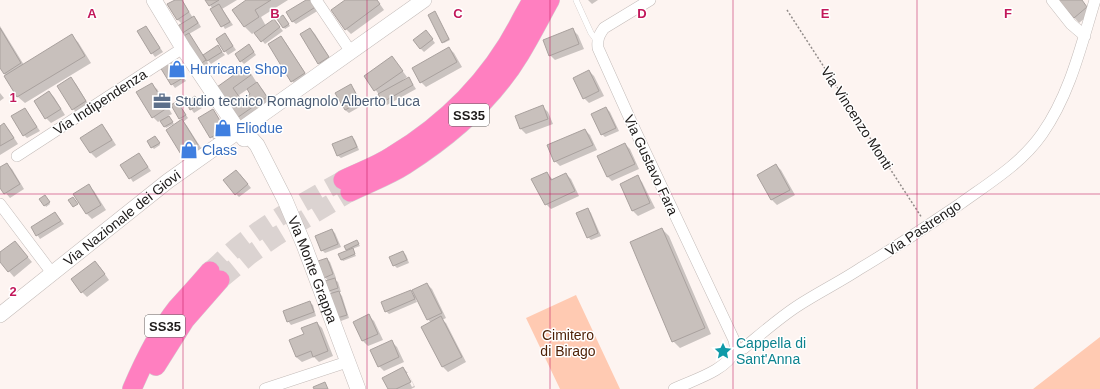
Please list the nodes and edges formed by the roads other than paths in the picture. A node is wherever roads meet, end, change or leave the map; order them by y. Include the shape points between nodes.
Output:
1 (154, 0) edge
2 (316, 0) edge
3 (532, 0) edge
4 (550, 0) edge
5 (576, 0) edge
6 (650, 0) edge
7 (1052, 0) edge
8 (1095, 0) edge
9 (416, 3) edge
10 (1085, 36) junction
11 (598, 42) junction
12 (182, 48) junction
13 (351, 52) junction
14 (238, 131) junction
15 (17, 156) dead end
16 (0, 204) edge
17 (52, 273) junction
18 (0, 315) edge
19 (736, 350) junction
20 (347, 362) junction
21 (132, 389) edge
22 (145, 389) edge
23 (265, 389) edge
24 (358, 389) edge
25 (674, 389) edge

1 - 12 main road, Via Monte Grappa
2 - 13 street
3 - 4 highway, SS35 via 510,41 466,98 444,119 347,186 404,166 476,109 500,83 520,55
5 - 11 lane via 591,33
6 - 11 street via 604,28
7 - 10 street via 1071,24
8 - 10 street, Via Pastrengo
9 - 13 main road, Via Nazionale dei Giovi
10 - 19 street, Via Pastrengo via 1062,100 1053,117 1033,146 1010,168 885,254 795,308 744,348
11 - 19 street, Via Gustavo Fara via 602,57 734,340
12 - 14 main road, Via Monte Grappa
12 - 15 street, Via Indipendenza
13 - 14 main road, Via Nazionale dei Giovi
14 - 17 main road, Via Nazionale dei Giovi via 168,181
14 - 20 main road, Via Monte Grappa via 248,144 262,153 285,200
16 - 17 street
17 - 18 main road, Via Nazionale dei Giovi
19 - 25 street, Via Pastrengo via 723,366
20 - 23 street
20 - 24 main road, Via Monte Grappa
21 - 22 highway, SS35 via 160,333 177,309 215,276 157,365

